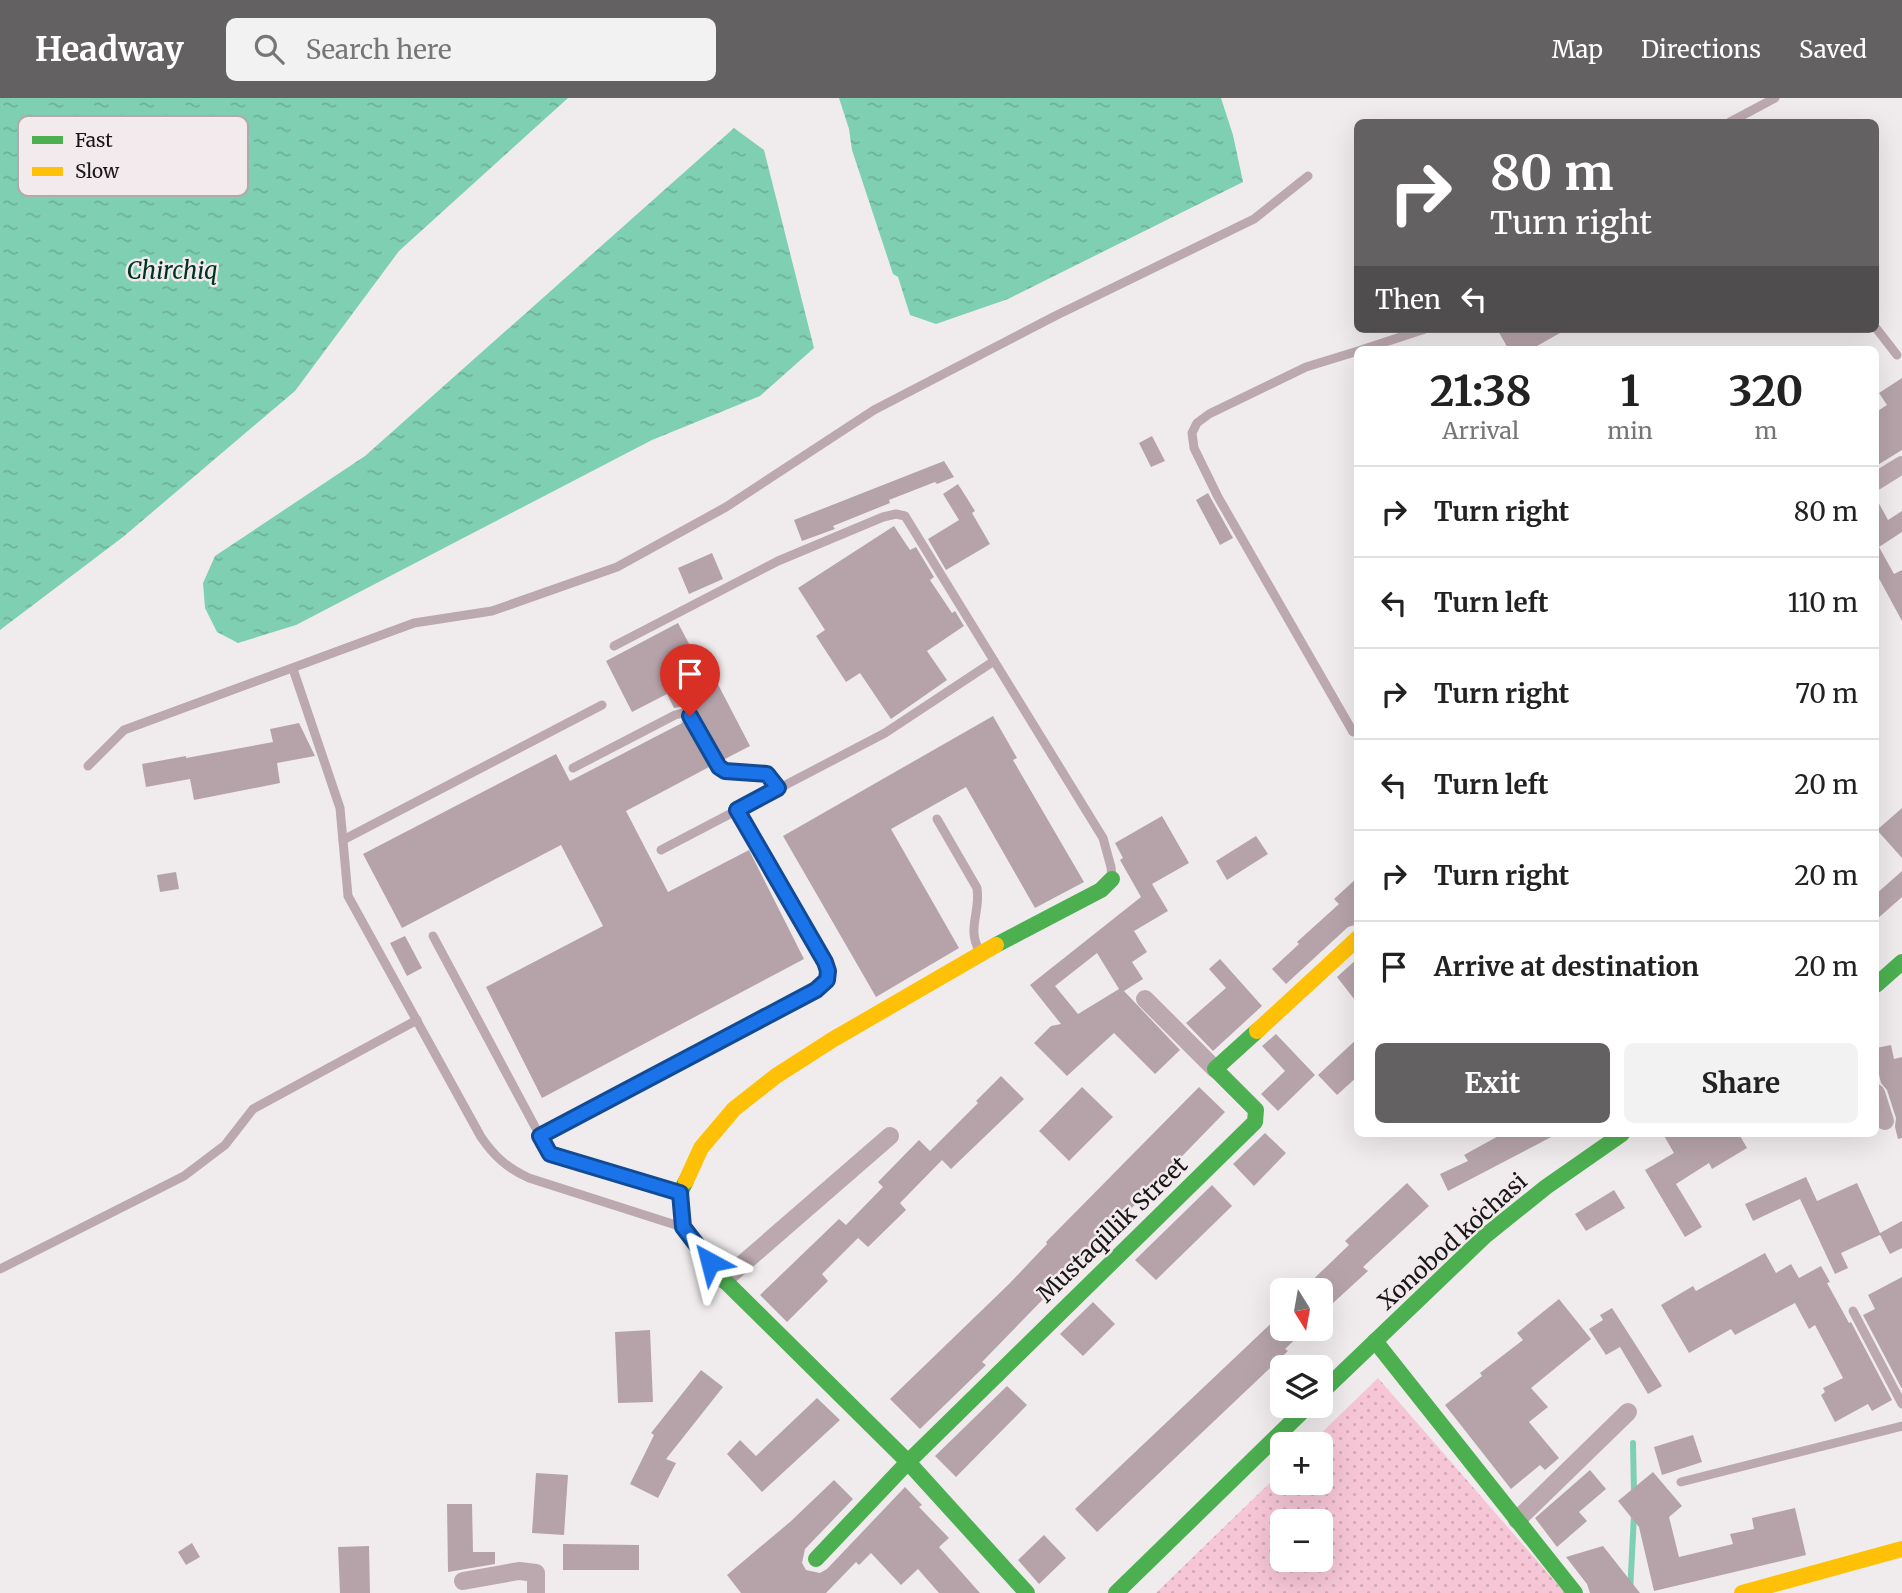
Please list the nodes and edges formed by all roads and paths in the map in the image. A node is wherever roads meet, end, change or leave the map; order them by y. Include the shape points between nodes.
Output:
1 (1775, 98) edge
2 (1736, 119) edge
3 (1308, 176) dead end
4 (1879, 332) edge
5 (1413, 333) edge
6 (1375, 346) edge
7 (1354, 353) edge
8 (1897, 355) dead end
9 (1902, 465) edge
10 (1879, 479) edge
11 (614, 646) dead end
12 (995, 661) junction
13 (293, 669) junction
14 (602, 705) dead end
15 (1353, 732) dead end
16 (88, 766) dead end
17 (573, 768) dead end
18 (778, 788) junction
19 (737, 810) junction
20 (937, 818) dead end
21 (343, 840) junction
22 (661, 850) dead end
23 (1112, 879) joint
24 (433, 936) dead end
25 (1354, 942) edge
26 (981, 953) junction
27 (1902, 962) edge
28 (1879, 982) edge
29 (1145, 999) dead end
30 (417, 1020) junction
31 (1215, 1069) junction
32 (1879, 1103) edge
33 (1885, 1122) dead end
34 (540, 1136) junction
35 (890, 1136) dead end
36 (1618, 1137) edge
37 (680, 1193) junction
38 (683, 1227) junction
39 (0, 1269) edge
40 (724, 1280) junction
41 (1853, 1311) dead end
42 (1375, 1341) junction
43 (1333, 1381) edge
44 (1902, 1404) edge
45 (1628, 1412) dead end
46 (1296, 1418) edge
47 (1902, 1426) edge
48 (908, 1462) junction
49 (1681, 1482) dead end
50 (1517, 1520) junction
51 (1902, 1549) edge
52 (816, 1559) dead end
53 (463, 1581) dead end
54 (536, 1593) edge
55 (1027, 1593) edge
56 (1116, 1593) edge
57 (1575, 1593) edge
58 (1741, 1593) edge

1 - 2 lane
3 - 13 lane via 1254,219 874,410 726,507 617,567 492,611 414,623
4 - 8 lane
5 - 6 lane
7 - 15 lane via 1306,367 1209,414 1192,433 1194,448 1218,497
9 - 10 street
11 - 12 lane via 778,561 896,514 910,523
12 - 18 lane via 885,733
12 - 23 lane via 1103,838
13 - 16 lane via 124,730
13 - 21 lane via 340,808
14 - 21 lane
17 - 18 lane via 683,713 694,720 719,767 767,774
18 - 19 lane
19 - 22 lane
19 - 34 lane via 825,962 827,980 816,990
20 - 26 lane via 977,888 972,933
21 - 30 lane via 348,896
23 - 26 street via 1101,890
24 - 34 lane
25 - 31 street
26 - 37 street via 776,1076 734,1110 701,1148
27 - 28 street
29 - 31 street
30 - 38 lane via 481,1137 493,1155 513,1171
30 - 39 lane via 253,1109 225,1145 184,1176
31 - 48 street, Mustaqillik Street via 1256,1110 1255,1122
32 - 33 street
34 - 37 lane via 550,1154
35 - 40 street
36 - 42 street, Xonobod koʻchasi via 1516,1211
37 - 38 street
38 - 40 street
40 - 48 street
41 - 44 lane
42 - 43 street, Xonobod koʻchasi
42 - 50 street
45 - 50 street
46 - 56 street
47 - 49 lane
48 - 52 street, Mustaqillik Street
48 - 55 street
50 - 57 street
51 - 58 street
53 - 54 street via 519,1571 536,1573

